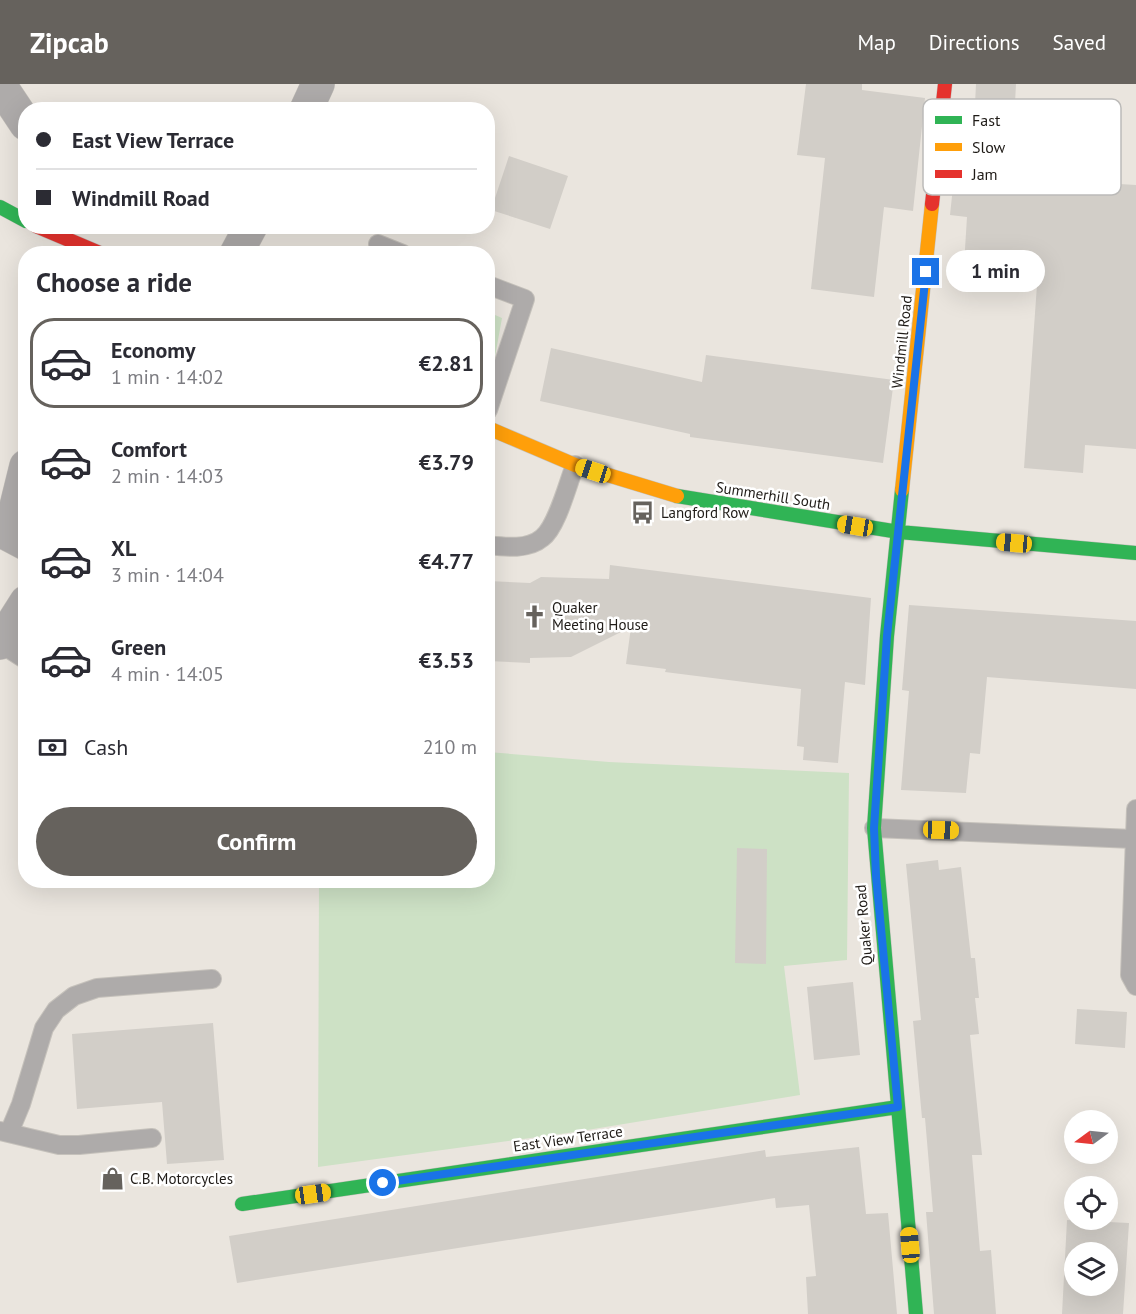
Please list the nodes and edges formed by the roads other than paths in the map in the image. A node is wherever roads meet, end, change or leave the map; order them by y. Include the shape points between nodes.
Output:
1 (318, 84) edge
2 (945, 84) edge
3 (0, 85) edge
4 (943, 99) edge
5 (310, 102) edge
6 (18, 112) edge
7 (934, 195) edge
8 (0, 207) edge
9 (18, 216) edge
10 (55, 234) edge
11 (378, 244) dead end
12 (83, 246) edge
13 (383, 246) edge
14 (495, 288) edge
15 (495, 389) edge
16 (495, 431) edge
17 (575, 465) junction
18 (18, 498) edge
19 (899, 532) junction
20 (18, 540) edge
21 (495, 545) edge
22 (1136, 553) edge
23 (18, 615) edge
24 (0, 643) edge
25 (18, 655) edge
26 (1136, 809) edge
27 (874, 828) junction
28 (1133, 838) junction
29 (212, 979) dead end
30 (1136, 986) edge
31 (898, 1107) junction
32 (4, 1132) edge
33 (152, 1138) dead end
34 (242, 1204) dead end
35 (916, 1314) edge

1 - 5 street
2 - 4 street, Windmill Road
3 - 6 street
7 - 19 street, Windmill Road
8 - 9 street
10 - 12 street
11 - 13 lane
14 - 15 lane via 525,299
16 - 17 street, Summerhill South
17 - 19 street, Summerhill South via 681,497
17 - 21 lane via 551,527 542,538 522,547
18 - 20 street via 9,535
19 - 22 street, Summerhill South
19 - 27 street, Quaker Road via 885,658
23 - 24 street
24 - 25 lane
26 - 28 lane
27 - 28 lane
27 - 31 street, Quaker Road
28 - 30 lane via 1130,975
29 - 32 lane via 97,988 74,996 56,1010 44,1028 21,1104
31 - 34 street, East View Terrace
31 - 35 street, Quaker Road
32 - 33 lane via 59,1145

